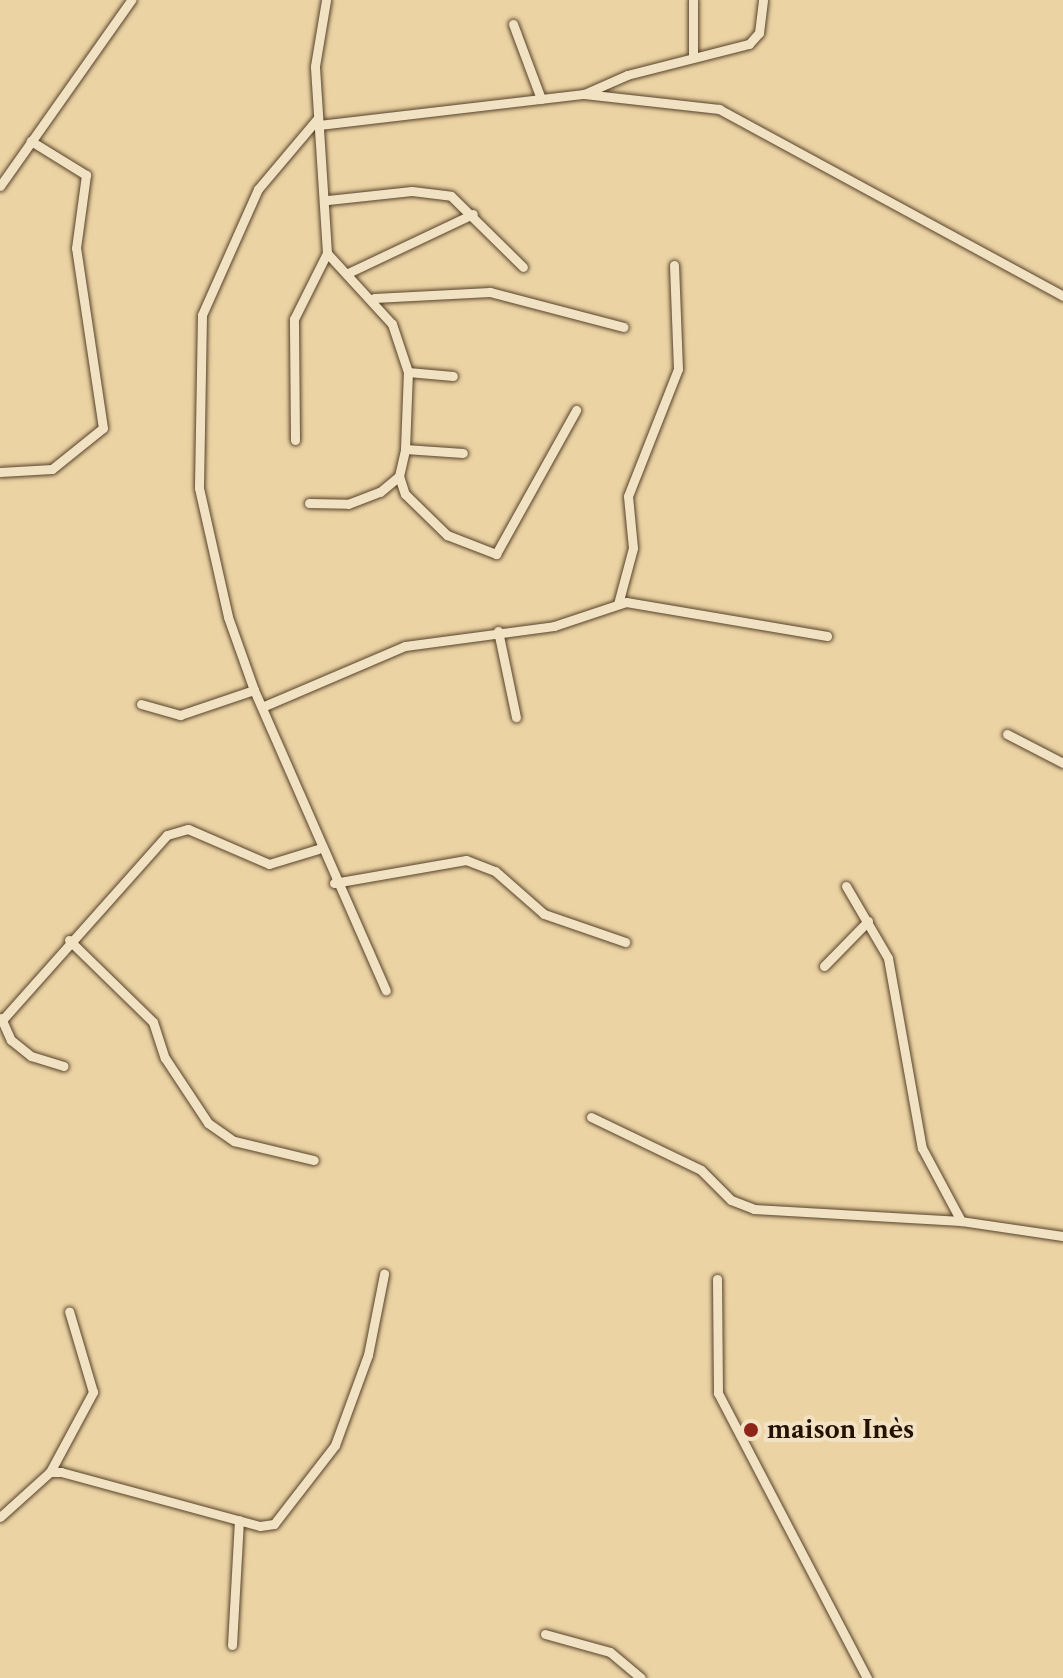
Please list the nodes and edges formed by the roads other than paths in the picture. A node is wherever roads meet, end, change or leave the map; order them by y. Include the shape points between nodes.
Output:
1 (131, 0) edge
2 (326, 0) edge
3 (693, 0) edge
4 (763, 0) edge
5 (513, 24) dead end
6 (693, 55) junction
7 (584, 94) junction
8 (541, 99) junction
9 (318, 122) junction
10 (31, 141) junction
11 (0, 186) edge
12 (328, 200) junction
13 (473, 214) junction
14 (327, 253) junction
15 (674, 265) dead end
16 (523, 267) dead end
17 (348, 273) junction
18 (1063, 296) edge
19 (374, 298) junction
20 (623, 327) dead end
21 (408, 372) junction
22 (453, 376) dead end
23 (576, 410) dead end
24 (295, 440) dead end
25 (405, 449) junction
26 (463, 453) dead end
27 (0, 472) edge
28 (399, 476) junction
29 (309, 503) dead end
30 (618, 604) junction
31 (498, 631) junction
32 (827, 636) dead end
33 (254, 690) junction
34 (141, 704) dead end
35 (262, 707) junction
36 (516, 717) dead end
37 (1007, 734) dead end
38 (1063, 763) edge
39 (318, 849) junction
40 (334, 883) junction
41 (846, 886) dead end
42 (868, 921) junction
43 (69, 940) junction
44 (625, 942) dead end
45 (824, 966) dead end
46 (386, 990) dead end
47 (2, 1018) edge
48 (63, 1066) dead end
49 (591, 1117) dead end
50 (314, 1160) dead end
51 (961, 1221) junction
52 (1062, 1239) edge
53 (384, 1274) dead end
54 (717, 1279) dead end
55 (69, 1311) dead end
56 (50, 1472) junction
57 (0, 1517) edge
58 (239, 1520) junction
59 (545, 1634) dead end
60 (232, 1645) dead end
61 (641, 1678) edge
62 (867, 1678) edge

1 - 10 street
2 - 9 street via 315,66
3 - 6 street
4 - 6 street via 755,40
5 - 8 street
6 - 7 street
7 - 8 street
7 - 18 street via 719,109
8 - 9 street
9 - 12 street
9 - 33 street via 258,189 202,315 201,503
10 - 11 street
10 - 27 street via 86,175 76,248 103,428 52,469
12 - 13 street via 434,193
12 - 14 street
13 - 16 street
13 - 17 street
14 - 17 street
14 - 24 street via 294,319
15 - 30 street via 678,369 628,496 633,548
17 - 19 street
19 - 20 street via 490,292
19 - 21 street via 392,324
21 - 22 street
21 - 25 street
23 - 28 street via 496,554 447,535 405,494
25 - 26 street
25 - 28 street
28 - 29 street via 348,504
30 - 31 street via 554,626
30 - 32 street
31 - 35 street via 365,659
31 - 36 street
33 - 34 street via 180,715
33 - 35 street
35 - 39 street
37 - 38 street
39 - 40 street
39 - 43 street via 269,864 188,829 167,835
40 - 44 street via 466,860 495,871 544,914
40 - 46 street
41 - 42 street
42 - 45 street
42 - 51 street via 902,1008 922,1148
43 - 47 street
43 - 50 street via 153,1022 165,1058 208,1123 234,1141
47 - 48 street via 11,1040 31,1056
49 - 51 street via 701,1170 731,1200 754,1209
51 - 52 street
53 - 58 street via 368,1355 335,1445 274,1524
54 - 62 street via 718,1393
55 - 56 street via 93,1392
56 - 57 street
56 - 58 street
58 - 60 street
59 - 61 street via 610,1652

